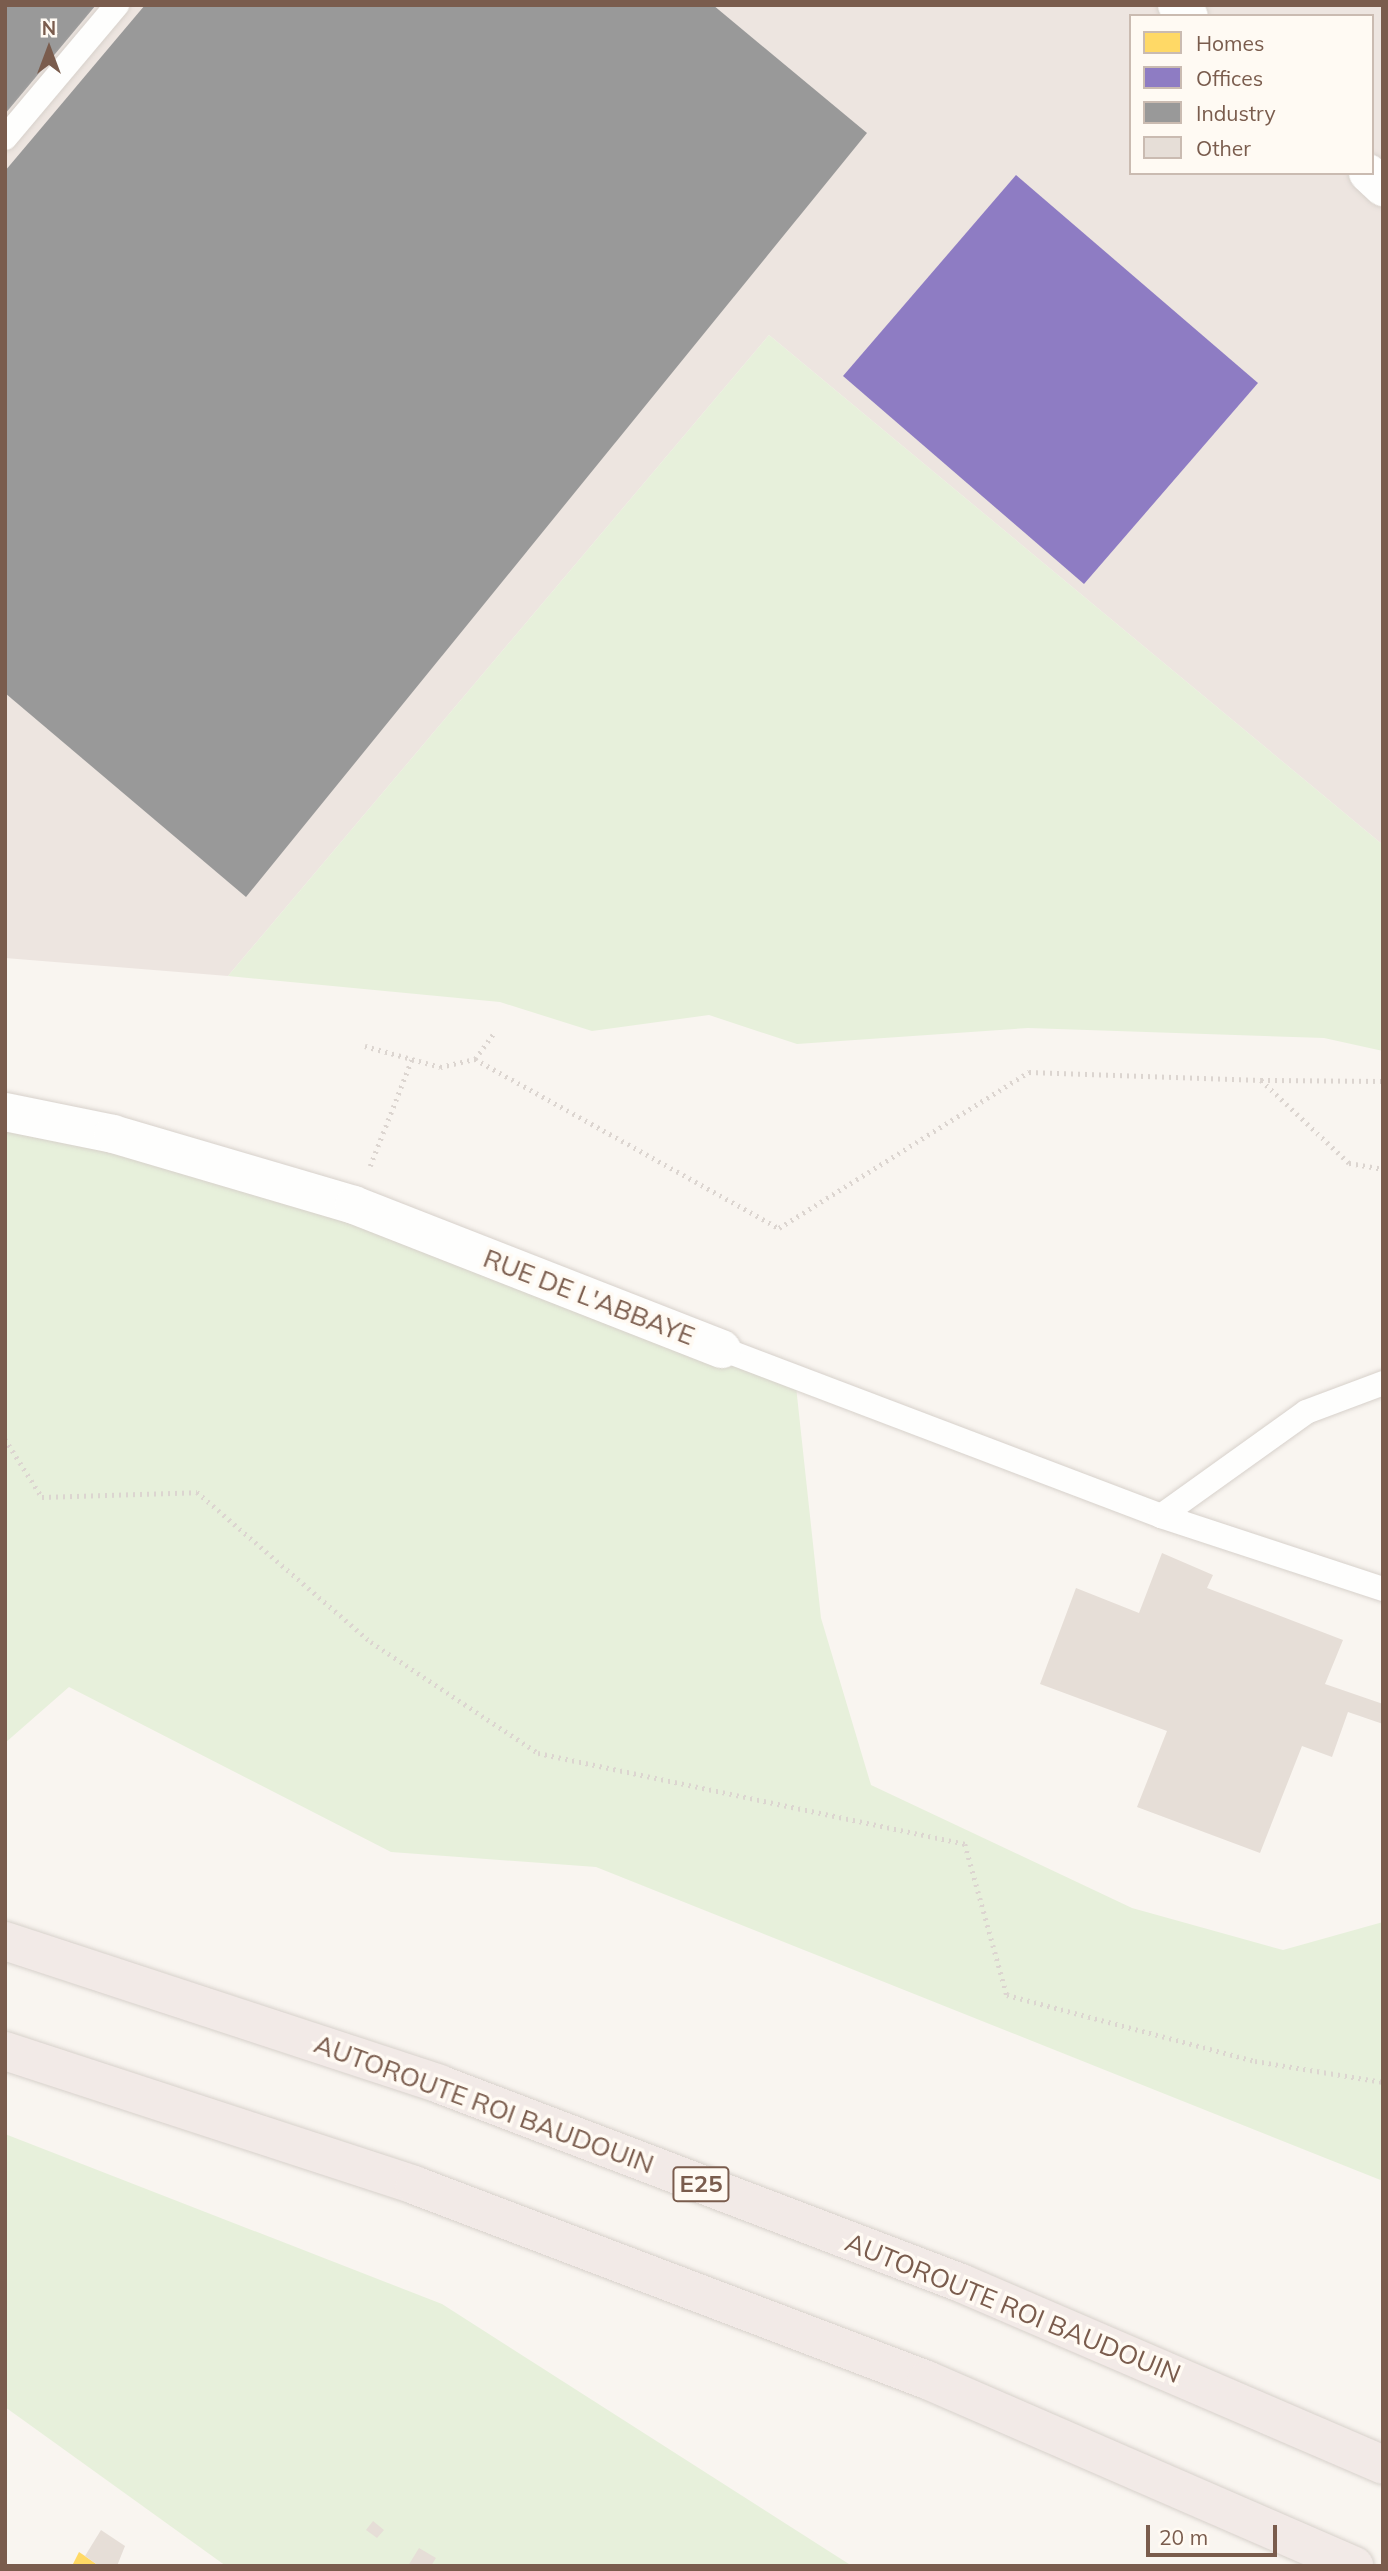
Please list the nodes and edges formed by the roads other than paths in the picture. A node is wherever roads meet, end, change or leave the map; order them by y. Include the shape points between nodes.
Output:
1 (117, 5) edge
2 (5, 138) edge
3 (1370, 175) edge
4 (1383, 187) edge
5 (5, 1112) edge
6 (722, 1349) joint
7 (1383, 1383) edge
8 (1161, 1516) junction
9 (1383, 1589) edge
10 (5, 1941) edge
11 (5, 2051) edge
12 (1383, 2465) edge
13 (1354, 2566) edge

1 - 2 lane
3 - 4 street
5 - 6 street, RUE DE L'ABBAYE via 113,1134 354,1205
6 - 8 lane, RUE DE L'ABBAYE
7 - 8 lane via 1306,1412
8 - 9 lane, RUE DE L'ABBAYE
10 - 12 highway, AUTOROUTE ROI BAUDOUIN / E25 via 452,2088 961,2283
11 - 13 highway via 414,2185 927,2379

